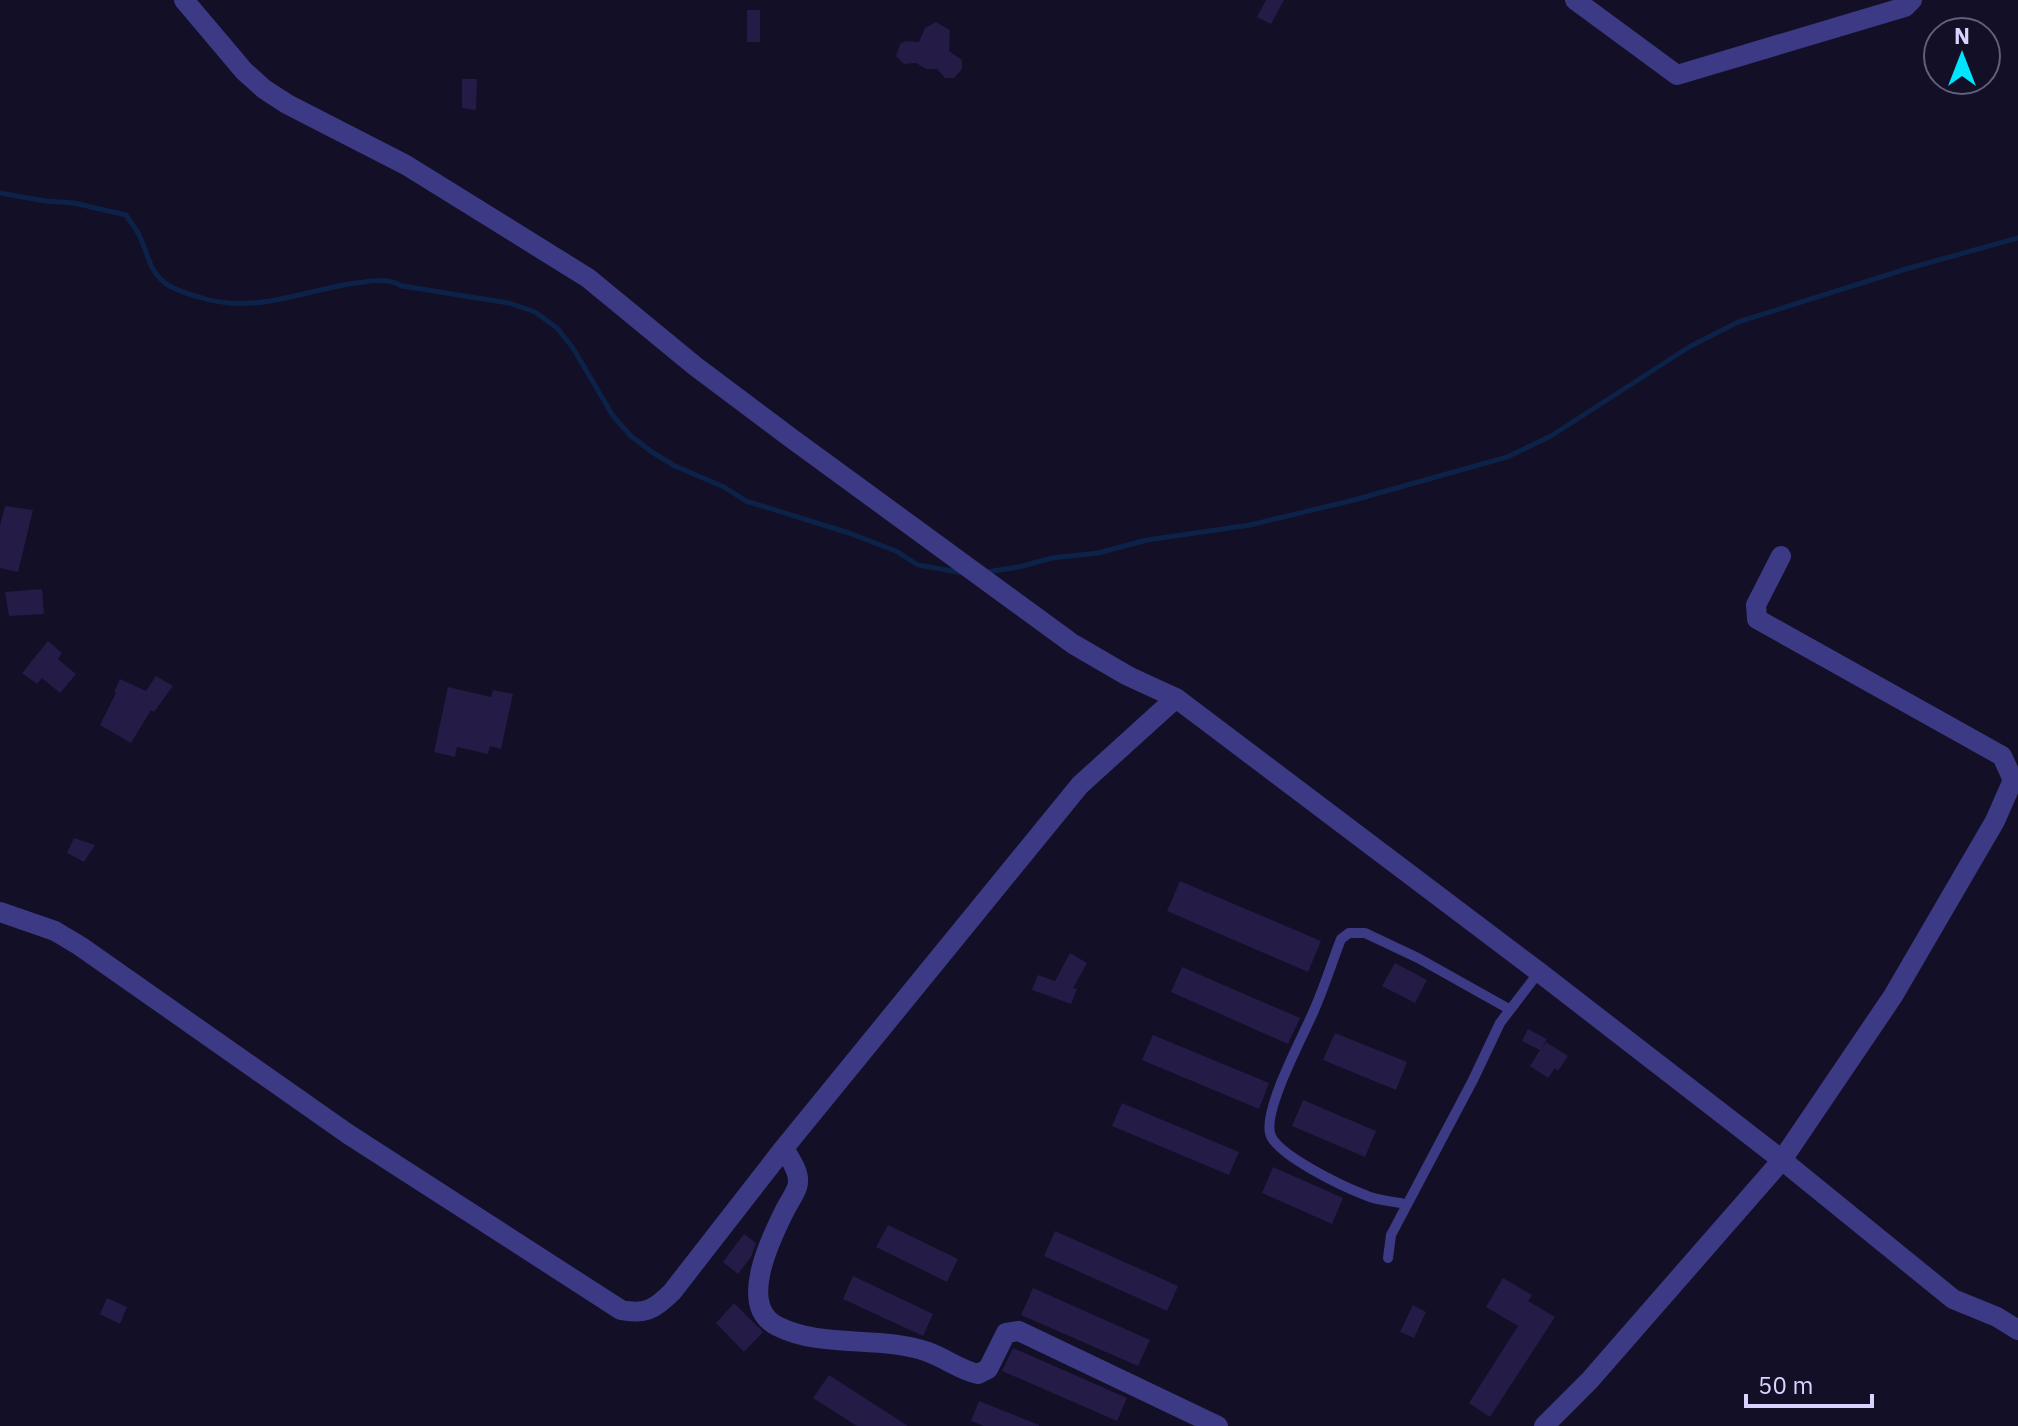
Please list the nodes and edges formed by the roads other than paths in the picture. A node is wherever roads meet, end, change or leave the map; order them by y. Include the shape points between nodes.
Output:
1 (184, 0) edge
2 (1575, 0) edge
3 (1912, 0) edge
4 (1781, 556) dead end
5 (1176, 698) junction
6 (2, 915) edge
7 (1539, 972) junction
8 (1509, 1009) junction
9 (784, 1148) junction
10 (1782, 1160) junction
11 (1406, 1204) junction
12 (1388, 1258) dead end
13 (2018, 1330) edge
14 (1218, 1426) edge
15 (1544, 1426) edge

1 - 5 street via 264,89 406,165 588,278 695,366 1073,644
2 - 3 street via 1677,75 1905,7
4 - 10 street via 1756,605 1757,619 2002,756 2013,780 1995,821 1893,996
5 - 7 street
5 - 9 street via 1080,785
6 - 9 street via 55,931 80,946 348,1134 621,1310 655,1309
7 - 8 lane
7 - 10 street
8 - 11 lane
8 - 11 lane via 1365,933 1341,939 1268,1129 1272,1142 1298,1160 1367,1197
9 - 14 street via 798,1182 776,1229 756,1299 775,1325 817,1337 927,1352 978,1374 988,1369 1006,1333 1019,1331
10 - 13 street via 1953,1299
10 - 15 street
11 - 12 lane via 1391,1235

